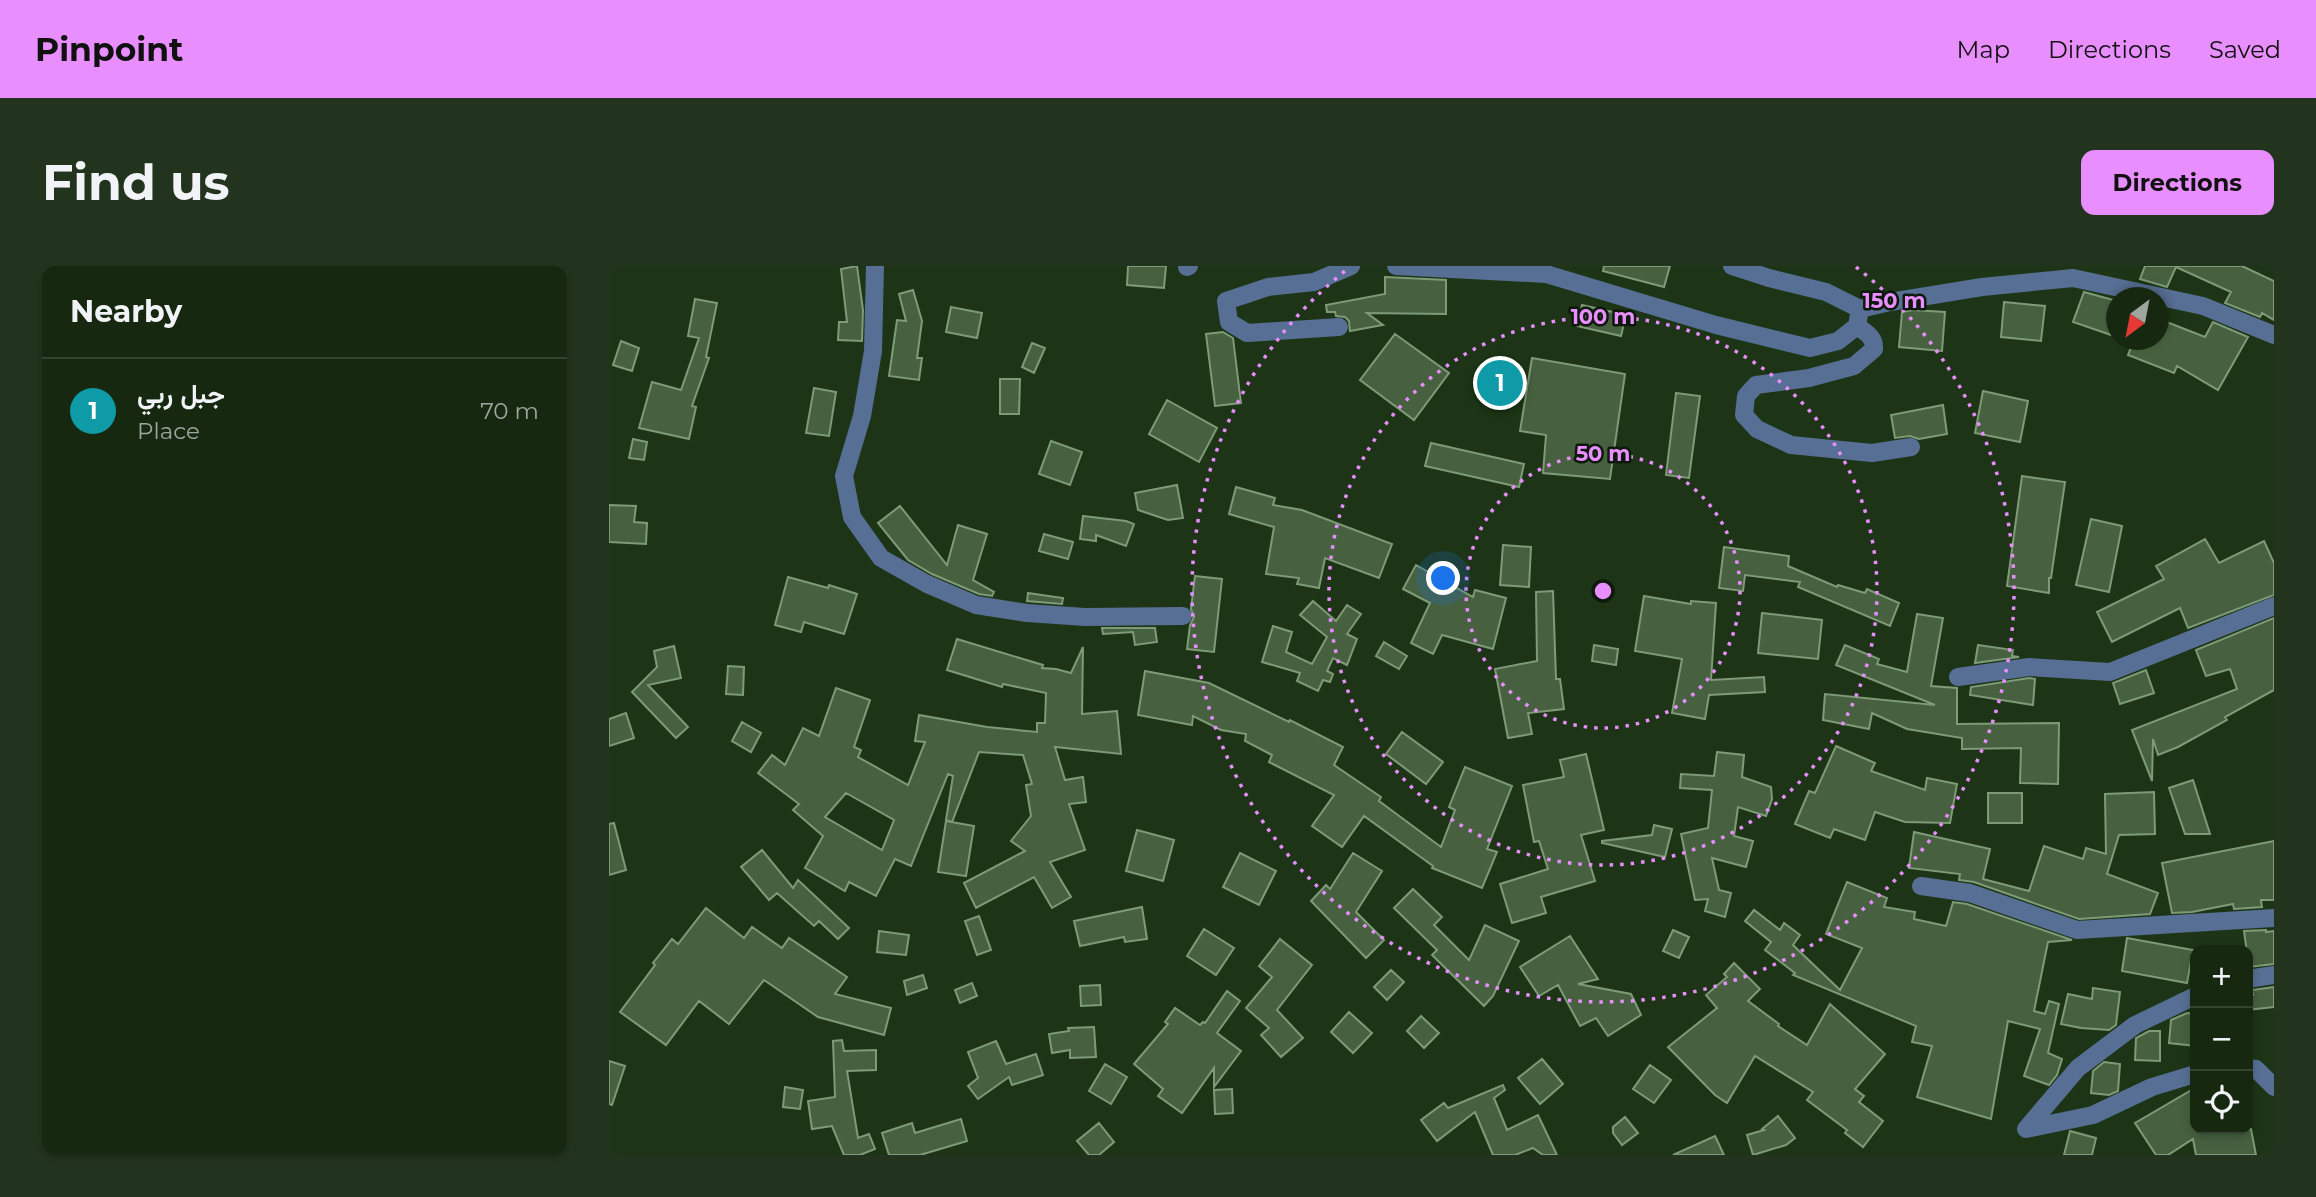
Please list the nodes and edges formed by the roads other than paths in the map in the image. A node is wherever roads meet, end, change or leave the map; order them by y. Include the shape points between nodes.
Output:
1 (875, 266) edge
2 (1351, 266) edge
3 (1397, 266) edge
4 (1732, 266) edge
5 (1859, 318) junction
6 (1339, 327) dead end
7 (2274, 335) edge
8 (1911, 447) dead end
9 (2274, 606) edge
10 (1183, 616) dead end
11 (1958, 677) dead end
12 (1921, 886) dead end
13 (2274, 918) edge
14 (2274, 975) edge
15 (2253, 978) edge
16 (2190, 998) edge
17 (2253, 1069) edge
18 (2190, 1076) edge
19 (2274, 1087) edge

1 - 10 street via 873,351 862,416 844,476 852,517 881,558 976,606 1085,617
2 - 6 street via 1314,282 1268,288 1226,302 1229,322 1247,333
3 - 5 street via 1546,274 1810,348 1838,341
4 - 5 street via 1826,292
5 - 7 street via 1890,302 2073,278 2203,306
5 - 8 street via 1874,349 1854,366 1756,385 1746,396 1744,415 1757,429 1791,445 1872,453
9 - 11 street via 2110,672 2029,667
12 - 13 street via 1970,893 2077,930
14 - 15 street
16 - 18 street via 2136,1025 2077,1068 2026,1129 2093,1115 2152,1087
17 - 19 street

